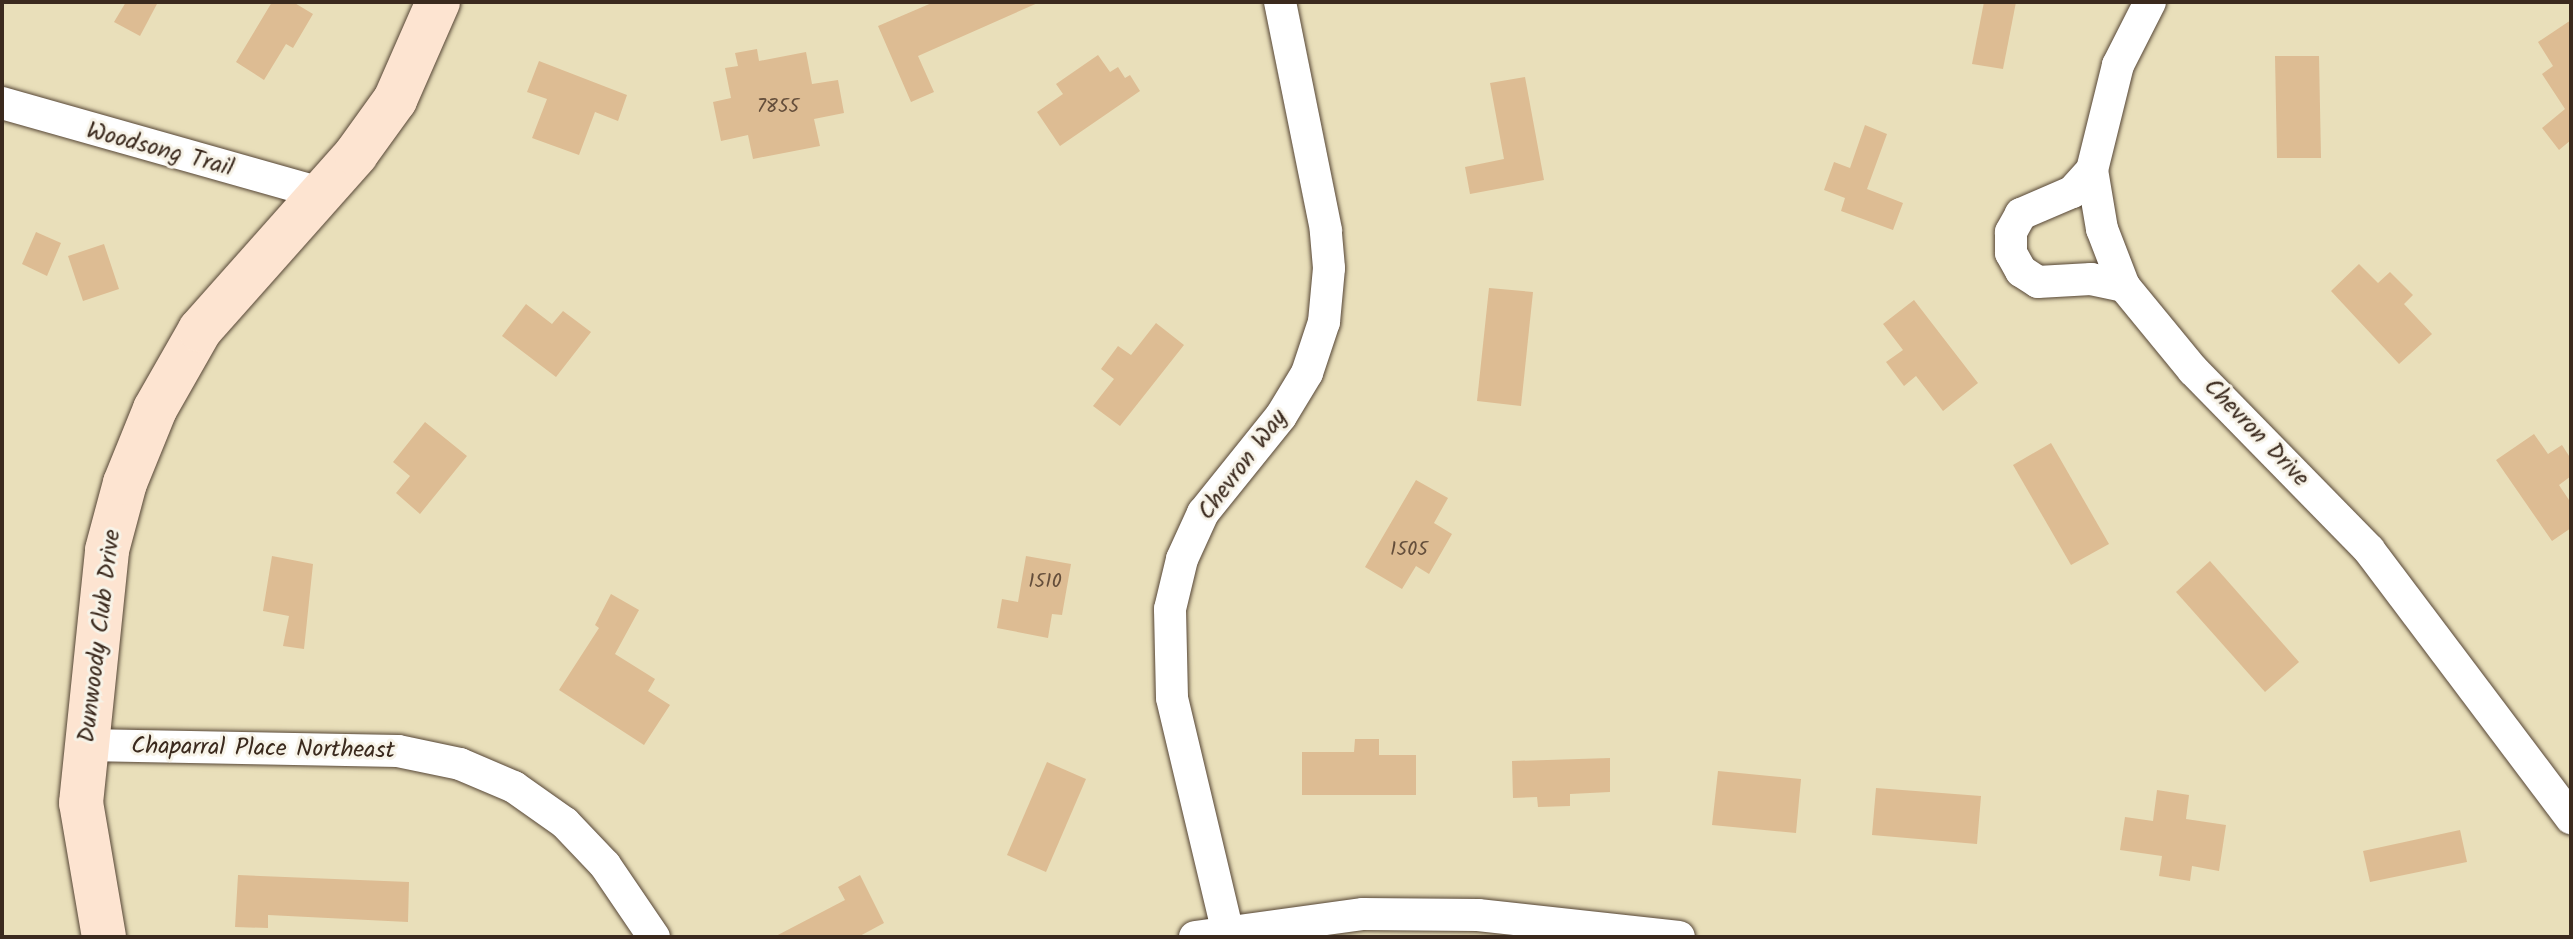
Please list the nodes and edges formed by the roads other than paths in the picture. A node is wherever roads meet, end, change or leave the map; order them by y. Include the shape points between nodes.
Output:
1 (438, 2) edge
2 (1280, 2) edge
3 (2150, 2) edge
4 (2, 103) edge
5 (2092, 170) junction
6 (319, 193) junction
7 (2124, 286) junction
8 (86, 745) junction
9 (2571, 818) edge
10 (1227, 929) junction
11 (104, 937) edge
12 (654, 937) edge
13 (1195, 937) edge
14 (1679, 937) edge

1 - 6 street, Dunwoody Club Drive via 395,100
2 - 10 street, Chevron Way via 1326,230 1324,322 1307,373 1281,416 1203,513 1182,559 1168,640 1172,698
3 - 5 street, Chevron Drive via 2118,65
4 - 6 street, Woodsong Trail
5 - 7 street, Chevron Drive via 2102,229
5 - 7 street via 2072,192 2021,214 2011,232 2011,253 2021,271 2038,282 2091,279
6 - 8 street, Dunwoody Club Drive via 200,330 155,409 125,483 107,550
7 - 9 street, Chevron Drive via 2193,370 2369,550
8 - 11 street, Dunwoody Club Drive via 83,829
8 - 12 street, Chaparral Place Northeast via 398,751 460,764 514,787 565,823 605,865
10 - 13 street
10 - 14 street via 1363,914 1478,915

